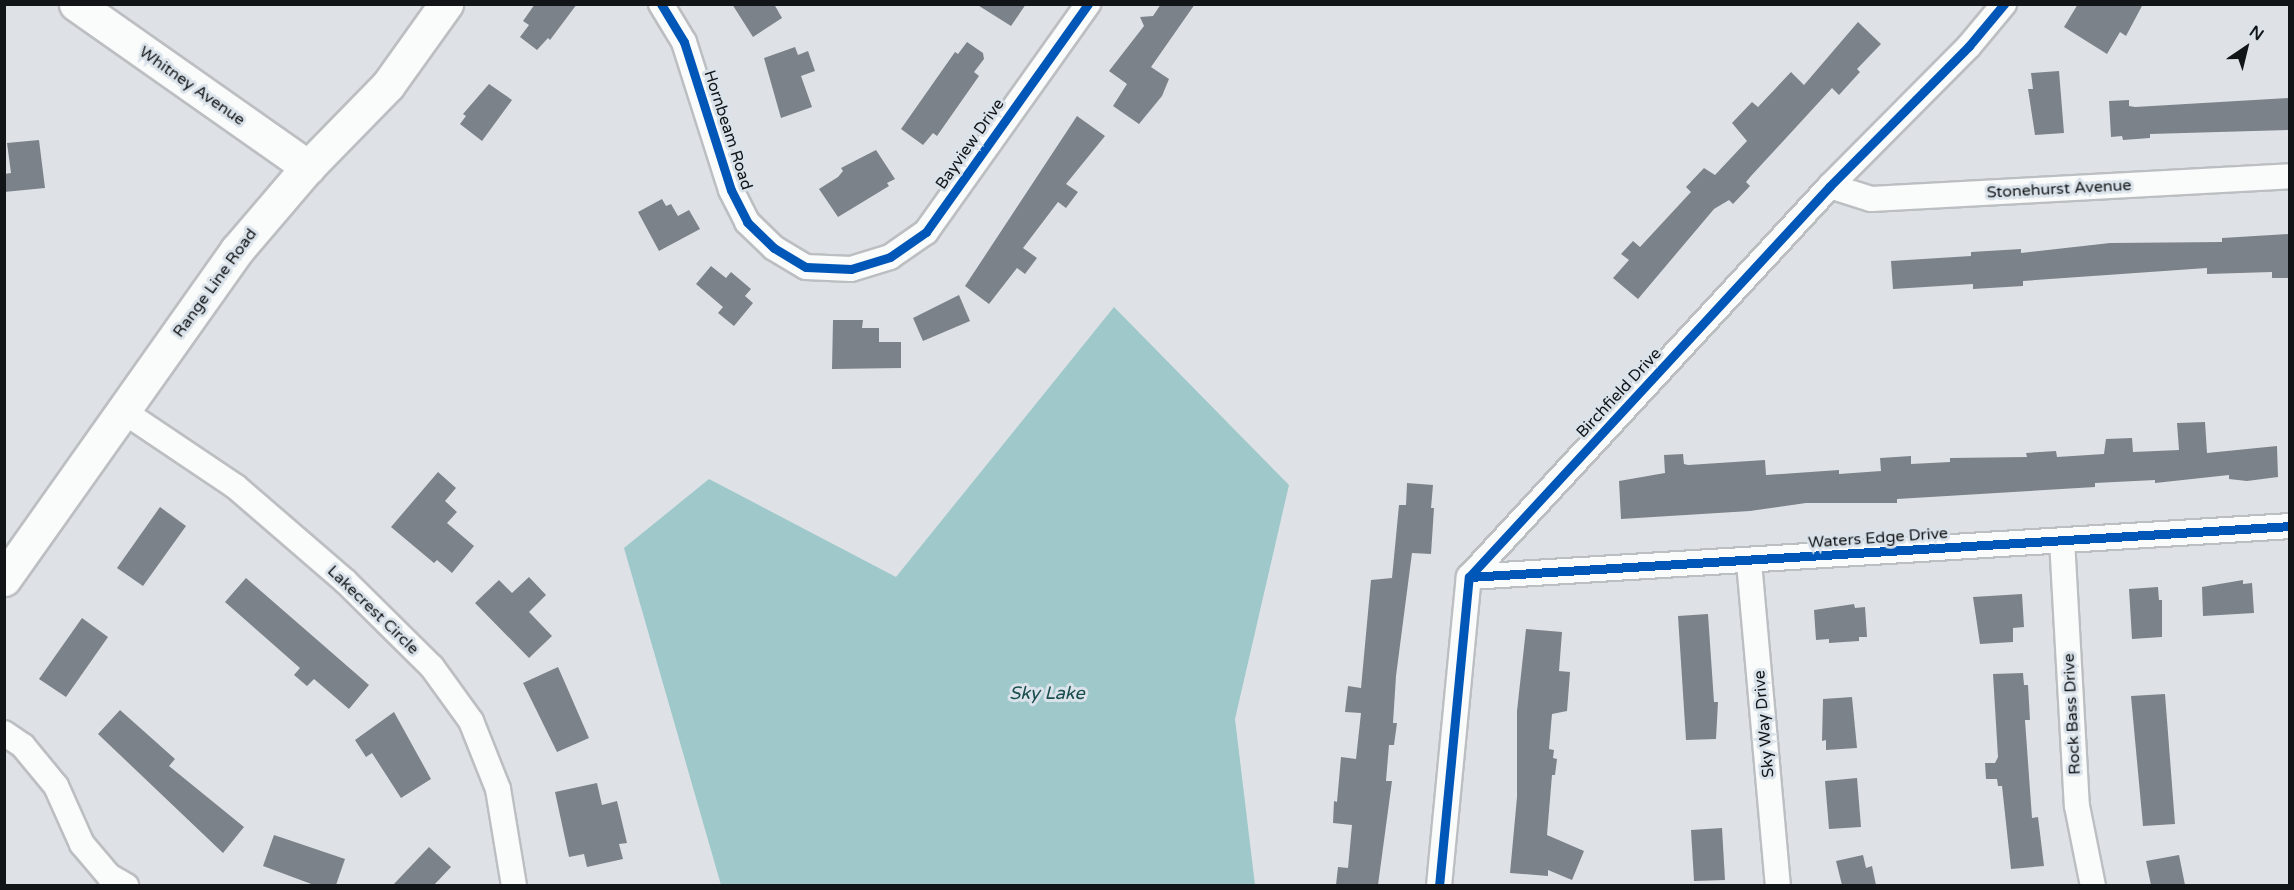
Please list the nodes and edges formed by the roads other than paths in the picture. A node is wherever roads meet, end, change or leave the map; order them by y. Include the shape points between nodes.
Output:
1 (76, 4) edge
2 (446, 4) edge
3 (661, 4) edge
4 (1088, 4) edge
5 (2004, 4) edge
6 (308, 167) junction
7 (2289, 176) edge
8 (1830, 186) junction
9 (851, 269) joint
10 (123, 411) junction
11 (2289, 526) edge
12 (2062, 540) junction
13 (1749, 562) junction
14 (1469, 577) junction
15 (4, 579) edge
16 (4, 733) edge
17 (126, 885) edge
18 (514, 885) edge
19 (1439, 885) edge
20 (1778, 885) edge
21 (2093, 885) edge

1 - 6 main road, Whitney Avenue
2 - 6 main road, Range Line Road via 388,86
3 - 9 street, Hornbeam Road via 684,42 731,190 747,222 774,248 806,267
4 - 9 street, Bayview Drive via 926,232 890,257
5 - 8 street, Birchfield Drive via 1969,46
6 - 10 main road, Range Line Road via 237,250
7 - 8 street, Stonehurst Avenue via 1871,199
8 - 14 street, Birchfield Drive
10 - 15 main road, Range Line Road
10 - 18 street, Lakecrest Circle via 236,487 345,581 432,667 471,721 498,789
11 - 12 street, Waters Edge Drive
12 - 13 street, Waters Edge Drive
12 - 21 street, Rock Bass Drive via 2077,806
13 - 14 street, Waters Edge Drive
13 - 20 street, Sky Way Drive
14 - 19 street
16 - 17 street via 23,746 56,786 82,844 109,876

